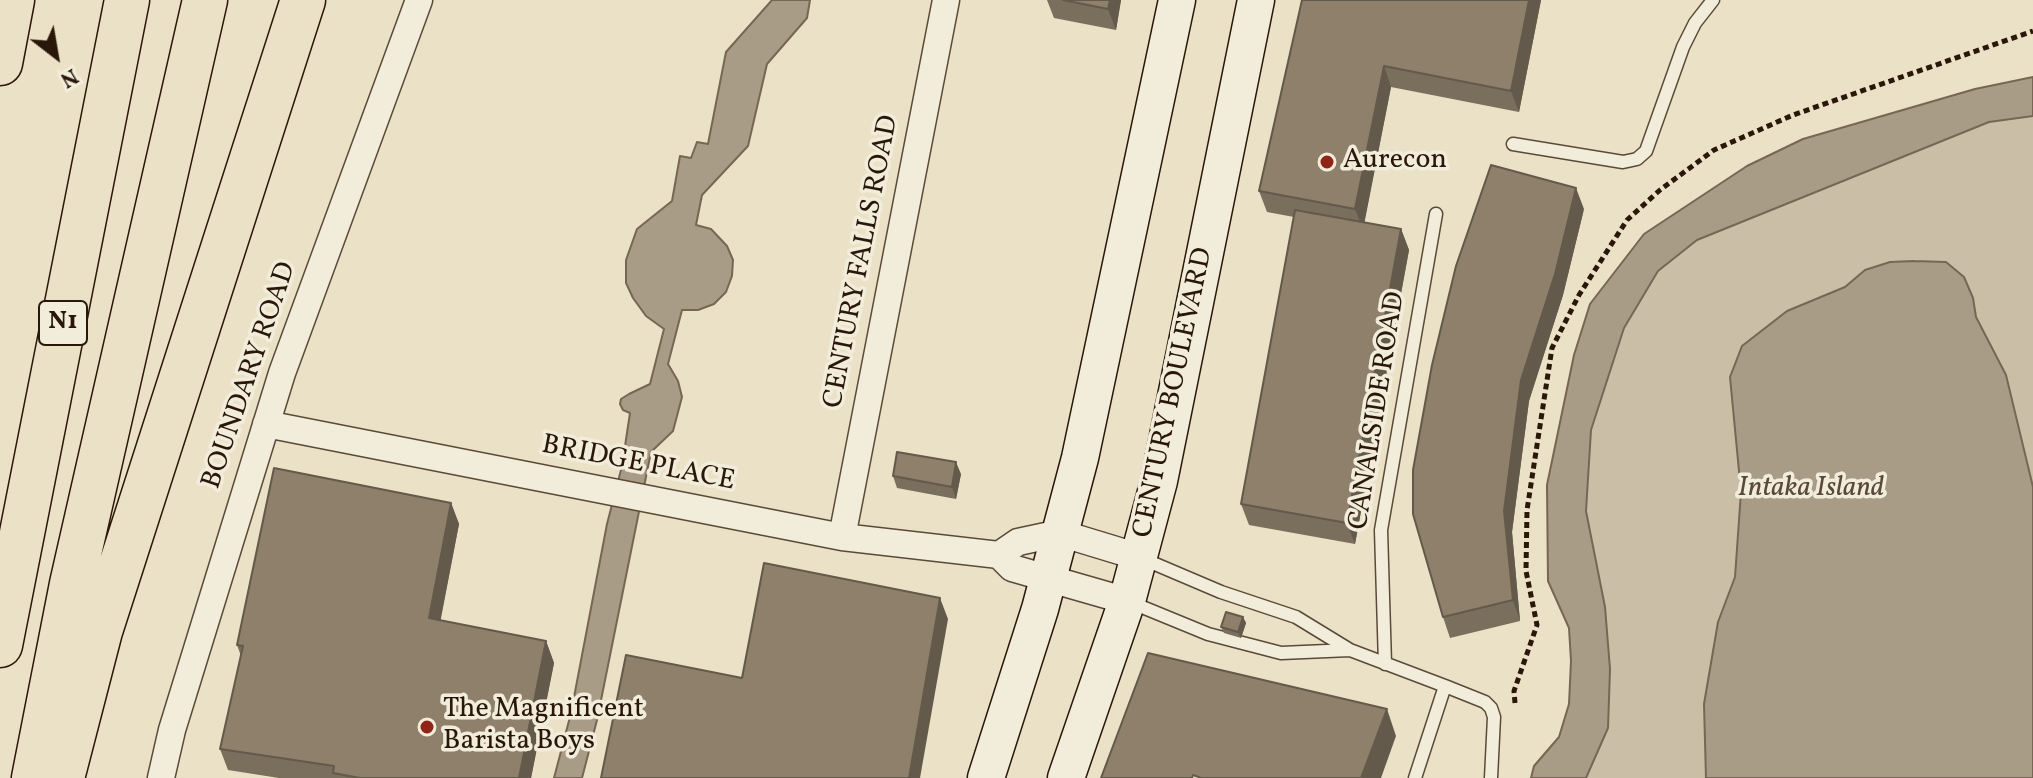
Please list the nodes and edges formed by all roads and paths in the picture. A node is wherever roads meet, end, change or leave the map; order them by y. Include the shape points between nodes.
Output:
1 (12, 0) edge
2 (127, 0) edge
3 (205, 0) edge
4 (303, 0) edge
5 (419, 0) edge
6 (946, 0) edge
7 (1177, 0) edge
8 (1256, 0) edge
9 (1713, 0) edge
10 (2033, 31) edge
11 (0, 63) edge
12 (1513, 144) dead end
13 (1436, 214) dead end
14 (266, 424) junction
15 (1060, 533) junction
16 (842, 537) junction
17 (999, 555) junction
18 (1139, 557) junction
19 (1048, 577) junction
20 (1127, 601) junction
21 (0, 645) edge
22 (1350, 650) junction
23 (1385, 664) junction
24 (1445, 686) junction
25 (1515, 705) dead end
26 (34, 778) edge
27 (62, 778) edge
28 (161, 778) edge
29 (986, 778) edge
30 (1066, 778) edge
31 (1415, 778) edge
32 (1491, 778) edge

1 - 11 highway
2 - 21 highway, N1
3 - 26 highway via 72,584
4 - 27 highway via 100,631
5 - 14 street, BOUNDARY ROAD
6 - 16 street, CENTURY FALLS ROAD
7 - 15 main road
8 - 18 main road, CENTURY BOULEVARD
9 - 12 lane via 1683,47 1646,151 1637,159 1623,162
10 - 25 path via 1793,115 1714,150 1627,220 1552,348 1527,510 1526,571 1537,625 1514,691
13 - 23 lane, CANALSIDE ROAD via 1381,530
14 - 16 street, BRIDGE PLACE
14 - 28 street, BOUNDARY ROAD
15 - 17 street via 1018,542
15 - 18 street
15 - 19 main road
16 - 17 street, BRIDGE PLACE
17 - 19 street, BRIDGE PLACE via 1012,568
18 - 20 main road, CENTURY BOULEVARD
18 - 22 lane via 1296,617
19 - 20 street, BRIDGE PLACE
19 - 29 main road
20 - 22 lane via 1208,634 1281,653
20 - 30 main road, CENTURY BOULEVARD
22 - 23 lane
23 - 24 lane
24 - 31 lane
24 - 32 lane via 1491,708

